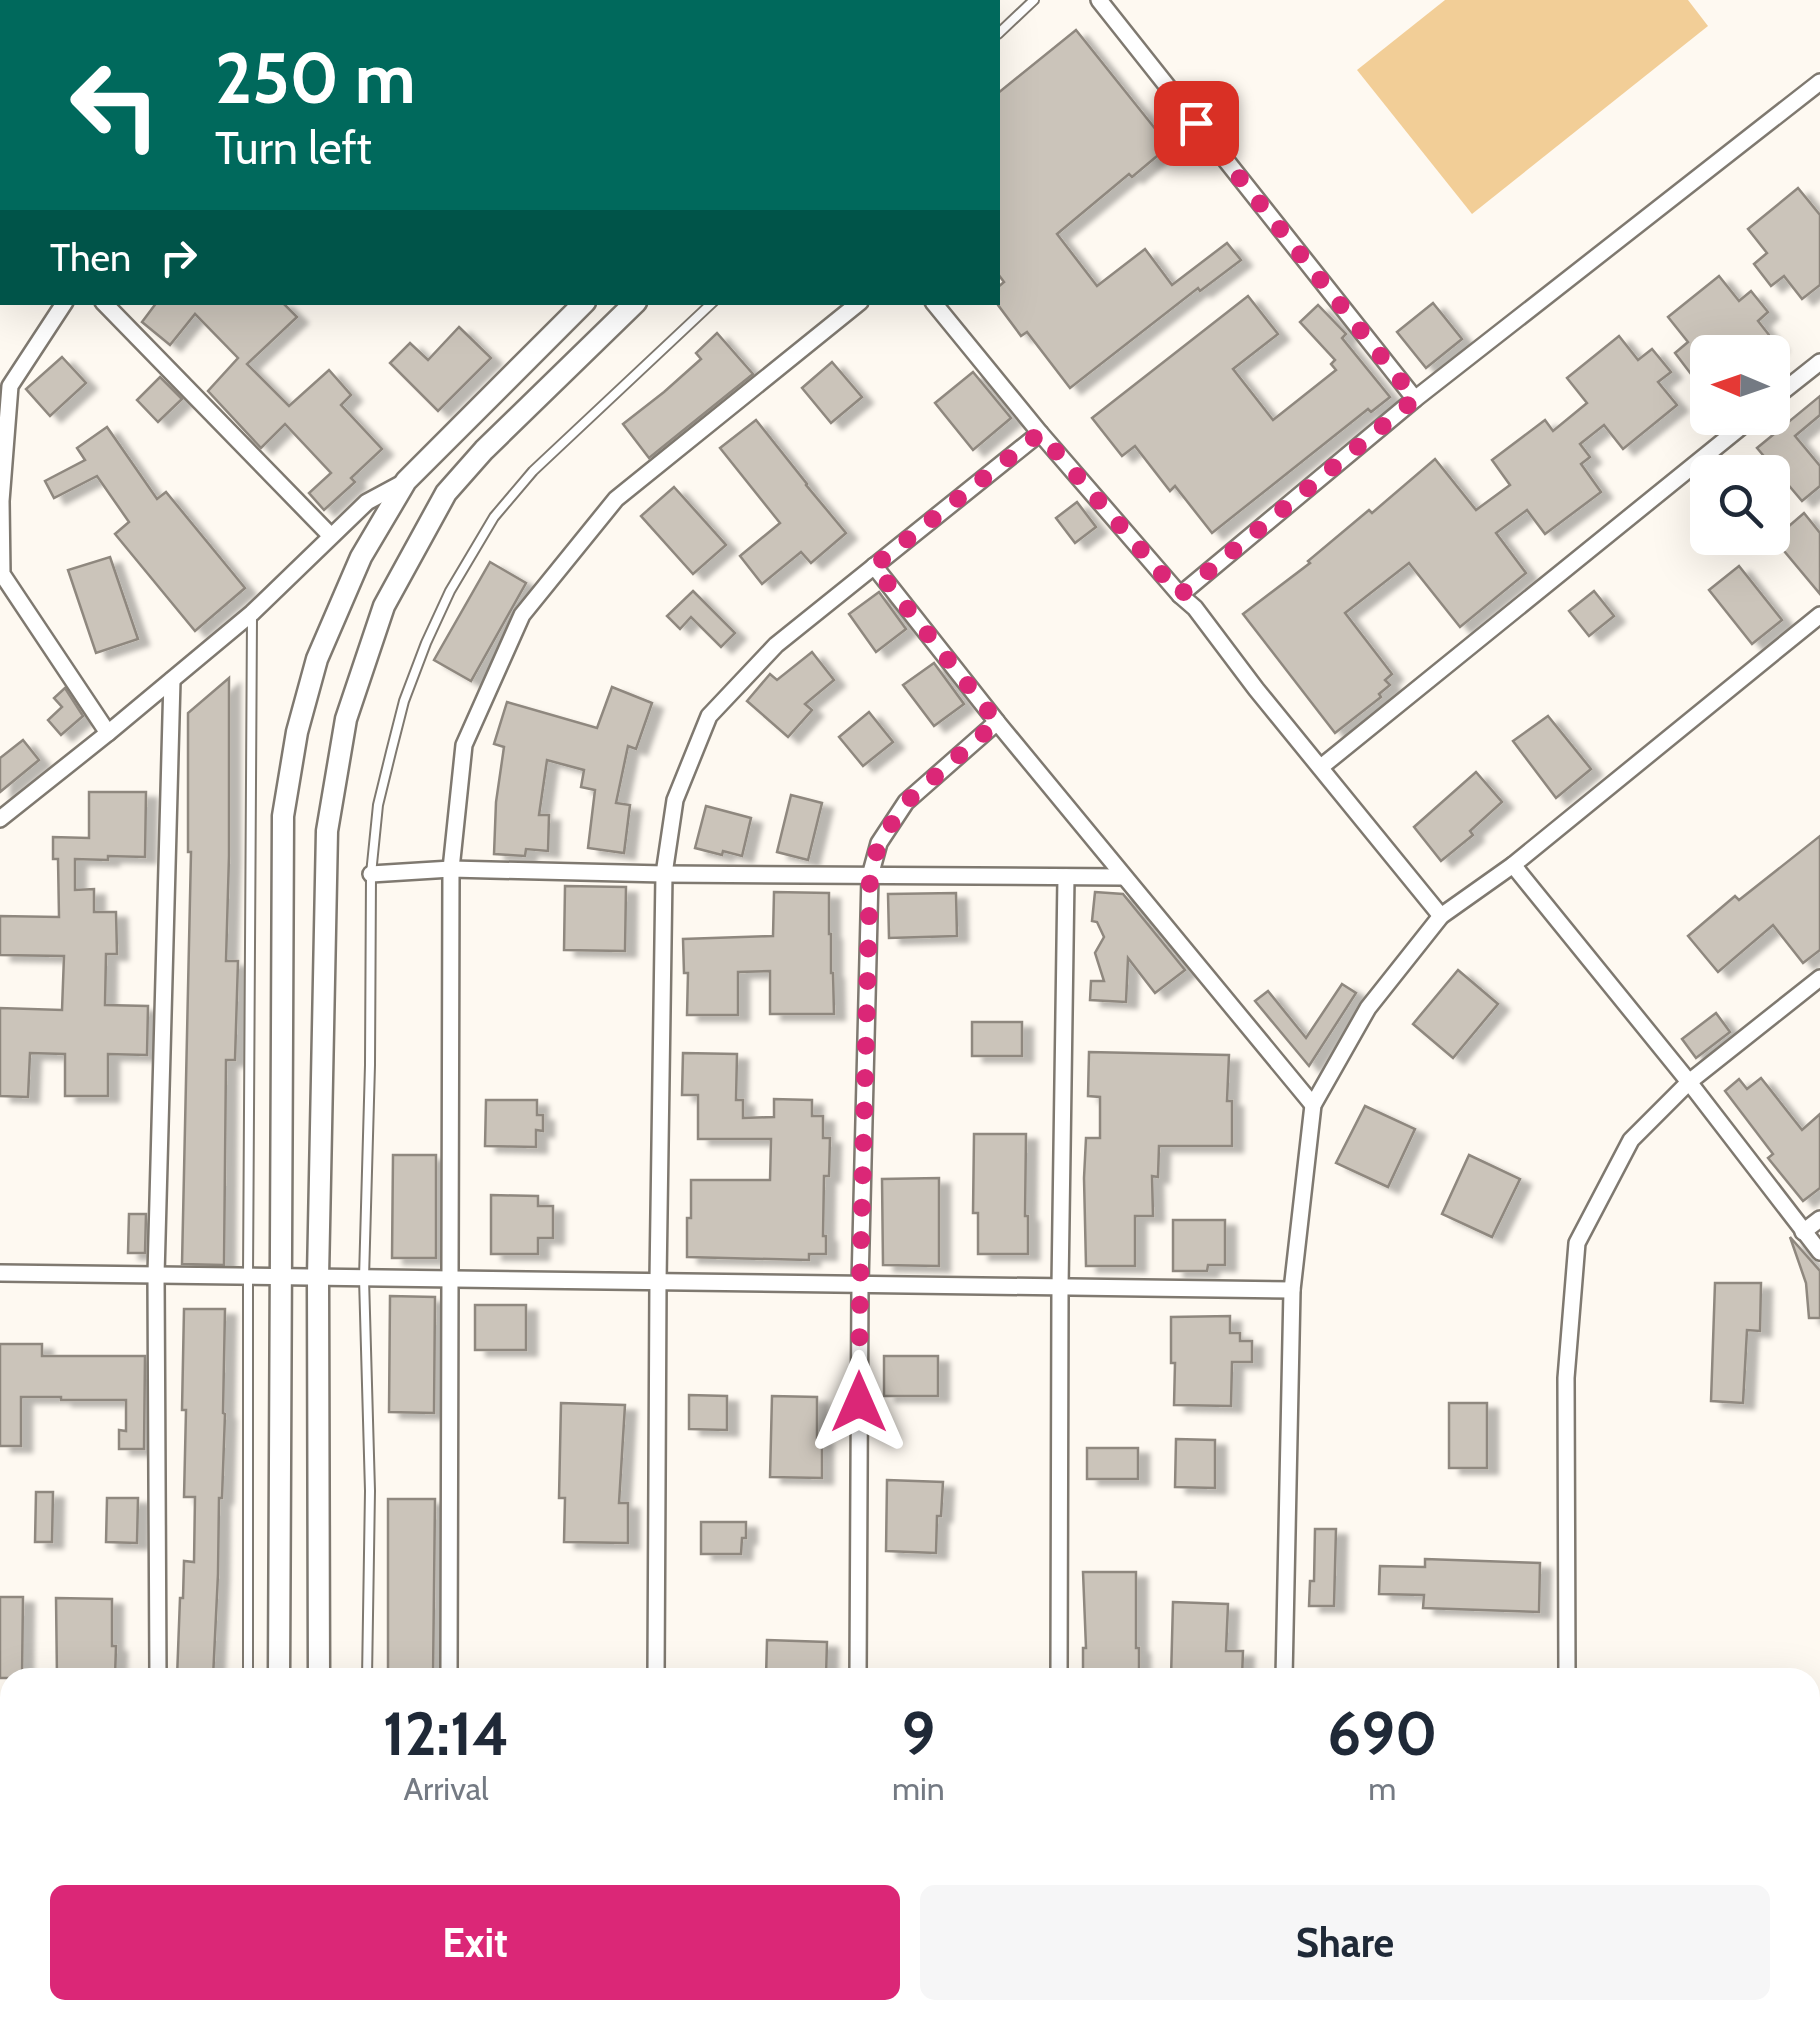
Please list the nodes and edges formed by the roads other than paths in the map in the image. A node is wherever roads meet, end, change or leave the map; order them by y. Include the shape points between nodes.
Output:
1 (1034, 0) edge
2 (1099, 0) edge
3 (1000, 32) edge
4 (1820, 82) edge
5 (64, 305) edge
6 (106, 305) edge
7 (582, 305) edge
8 (633, 305) edge
9 (710, 305) edge
10 (856, 305) edge
11 (935, 305) edge
12 (1820, 362) edge
13 (1790, 386) edge
14 (1415, 399) junction
15 (1040, 433) junction
16 (1731, 435) edge
17 (406, 481) junction
18 (0, 501) edge
19 (332, 536) junction
20 (874, 566) junction
21 (1180, 595) junction
22 (252, 613) junction
23 (1820, 616) edge
24 (172, 680) junction
25 (997, 722) junction
26 (108, 733) junction
27 (1320, 767) junction
28 (0, 819) edge
29 (1513, 864) junction
30 (451, 869) junction
31 (371, 874) junction
32 (664, 874) junction
33 (870, 876) junction
34 (1066, 877) junction
35 (1123, 877) junction
36 (1441, 916) junction
37 (1820, 978) edge
38 (1689, 1082) junction
39 (1313, 1105) junction
40 (1820, 1218) edge
41 (1804, 1232) junction
42 (1820, 1252) edge
43 (0, 1273) edge
44 (156, 1275) junction
45 (248, 1276) junction
46 (279, 1276) junction
47 (318, 1277) junction
48 (364, 1278) junction
49 (449, 1279) junction
50 (658, 1282) junction
51 (860, 1284) junction
52 (1060, 1287) junction
53 (1292, 1290) junction
54 (158, 1668) edge
55 (248, 1668) edge
56 (279, 1668) edge
57 (320, 1668) edge
58 (367, 1668) edge
59 (449, 1668) edge
60 (656, 1668) edge
61 (858, 1668) edge
62 (1059, 1668) edge
63 (1284, 1668) edge
64 (1567, 1668) edge

1 - 3 lane
2 - 14 street
4 - 14 street
5 - 18 street via 10,386
6 - 19 street
7 - 17 street
8 - 47 street via 446,494 384,606 364,663 346,719 327,831
9 - 31 lane via 533,471 494,517 450,591 404,701 378,805
10 - 30 street via 616,498 522,616 464,745
11 - 15 street
12 - 13 street
14 - 21 street
15 - 20 street
15 - 21 street
16 - 27 street
17 - 19 street via 366,502
17 - 46 street via 361,557 317,659 283,816
18 - 26 street via 2,574
19 - 22 street
20 - 25 street
20 - 32 street via 776,645 709,716 675,800
21 - 27 street
22 - 24 street
22 - 45 lane
23 - 29 street
24 - 26 street
24 - 44 street
25 - 33 street via 906,802 879,843
25 - 35 street
26 - 28 street
27 - 36 street
29 - 36 street
29 - 38 street
30 - 31 street
30 - 32 street
30 - 49 street
31 - 48 lane
32 - 33 street
32 - 50 street
33 - 34 street
33 - 51 street
34 - 35 street
34 - 52 street
35 - 39 street
36 - 39 street via 1368,1008
37 - 38 street
38 - 41 street
38 - 64 street via 1631,1140 1577,1243 1566,1378
39 - 53 street
40 - 41 street
41 - 42 street
43 - 44 street
44 - 45 street
44 - 54 street
45 - 46 street
45 - 55 lane
46 - 47 street
46 - 56 street
47 - 48 street
47 - 57 street
48 - 49 street
48 - 58 lane
49 - 50 street
49 - 59 street
50 - 51 street
50 - 60 street
51 - 52 street
51 - 61 street
52 - 53 street
52 - 62 street
53 - 63 street

